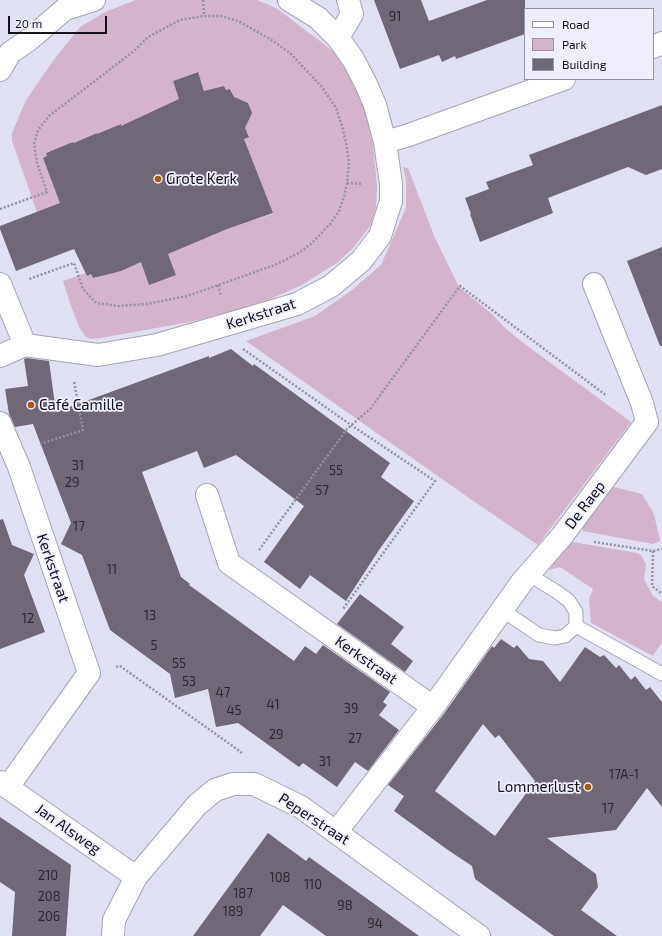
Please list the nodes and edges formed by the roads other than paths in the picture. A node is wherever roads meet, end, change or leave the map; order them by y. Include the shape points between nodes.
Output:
1 (94, 0) edge
2 (289, 0) edge
3 (348, 0) edge
4 (61, 5) edge
5 (338, 38) junction
6 (0, 70) edge
7 (561, 80) edge
8 (386, 142) junction
9 (594, 284) dead end
10 (1, 286) edge
11 (25, 345) junction
12 (0, 356) edge
13 (0, 423) edge
14 (207, 495) dead end
15 (528, 574) junction
16 (502, 610) junction
17 (576, 626) junction
18 (662, 674) edge
19 (433, 707) junction
20 (4, 784) edge
21 (336, 832) junction
22 (136, 877) junction
23 (113, 936) edge
24 (479, 936) edge

1 - 4 street
2 - 5 street, Kerkstraat via 318,18
3 - 5 street via 352,14
4 - 6 street via 30,39 10,53
5 - 8 street, Kerkstraat via 353,59 376,105
7 - 8 street
8 - 11 street, Kerkstraat via 391,201 380,236 361,261 331,286 297,304 157,345 98,355
9 - 15 street, De Raep via 642,403 647,422 562,536
10 - 11 street
11 - 12 street
13 - 20 street, Kerkstraat via 19,467 89,673
14 - 19 street, Kerkstraat via 229,563
15 - 16 street, De Raep
15 - 17 lane via 569,601 576,612
16 - 17 lane via 539,635 555,638 565,636
16 - 19 street, De Raep
17 - 18 lane
19 - 21 street
20 - 22 street, Jan Alsweg
21 - 22 street, Peperstraat via 301,807 254,784 233,784 215,790 197,805
21 - 24 street, Peperstraat
22 - 23 street, Peperstraat via 114,920

